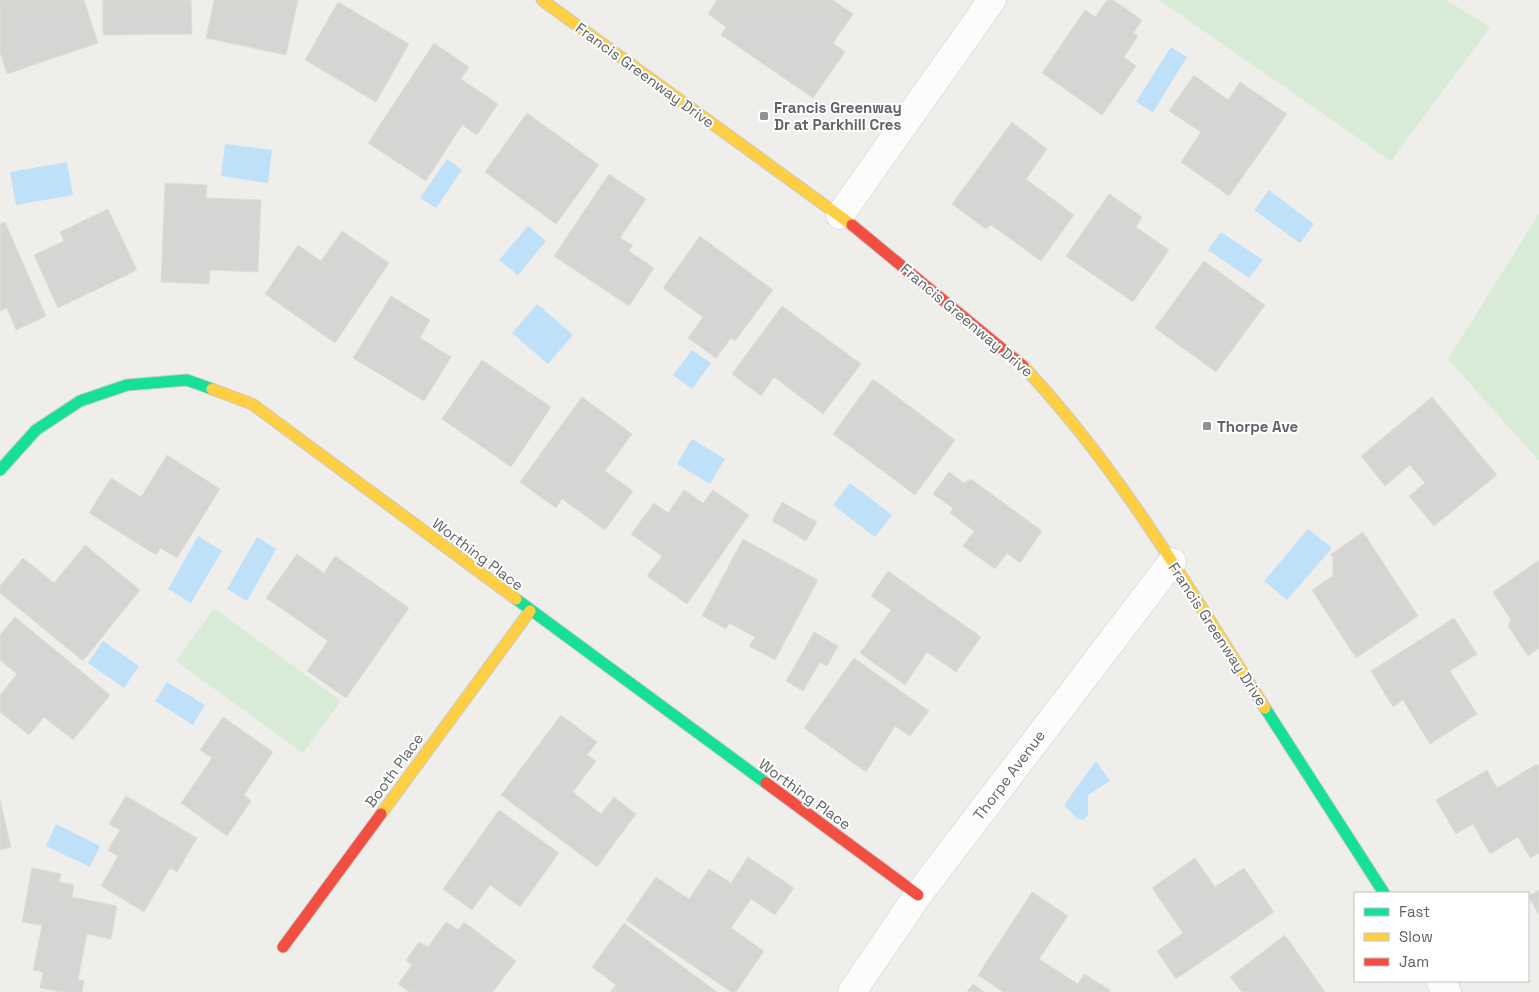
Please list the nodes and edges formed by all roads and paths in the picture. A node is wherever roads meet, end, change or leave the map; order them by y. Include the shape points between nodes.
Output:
1 (542, 0) edge
2 (992, 0) edge
3 (840, 216) junction
4 (0, 470) edge
5 (1172, 562) junction
6 (530, 611) junction
7 (1383, 892) edge
8 (918, 895) junction
9 (283, 947) dead end
10 (852, 992) edge

1 - 3 street, Francis Greenway Drive
2 - 3 street
3 - 5 street, Francis Greenway Drive via 1020,362 1061,406 1098,454
4 - 6 street, Worthing Place via 36,430 80,401 127,384 187,380 252,404
5 - 7 street, Francis Greenway Drive
5 - 8 street, Thorpe Avenue
6 - 8 street, Worthing Place
6 - 9 street, Booth Place
8 - 10 street, Thorpe Avenue

